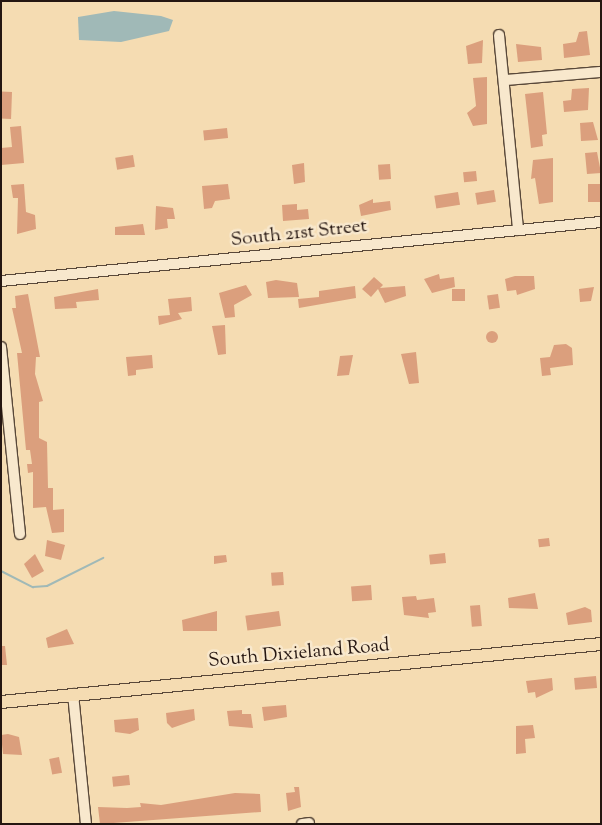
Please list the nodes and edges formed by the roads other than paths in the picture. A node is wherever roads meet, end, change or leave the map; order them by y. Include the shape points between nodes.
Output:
1 (499, 35) dead end
2 (601, 72) edge
3 (505, 80) junction
4 (601, 222) edge
5 (518, 230) junction
6 (1, 281) edge
7 (1, 347) edge
8 (20, 534) dead end
9 (601, 644) edge
10 (73, 694) junction
11 (1, 702) edge
12 (86, 824) edge

1 - 3 street
2 - 3 street
3 - 5 street
4 - 5 street, South 21st Street
5 - 6 street, South 21st Street
7 - 8 street
9 - 10 main road, South Dixieland Road
10 - 11 main road, South Dixieland Road
10 - 12 street

